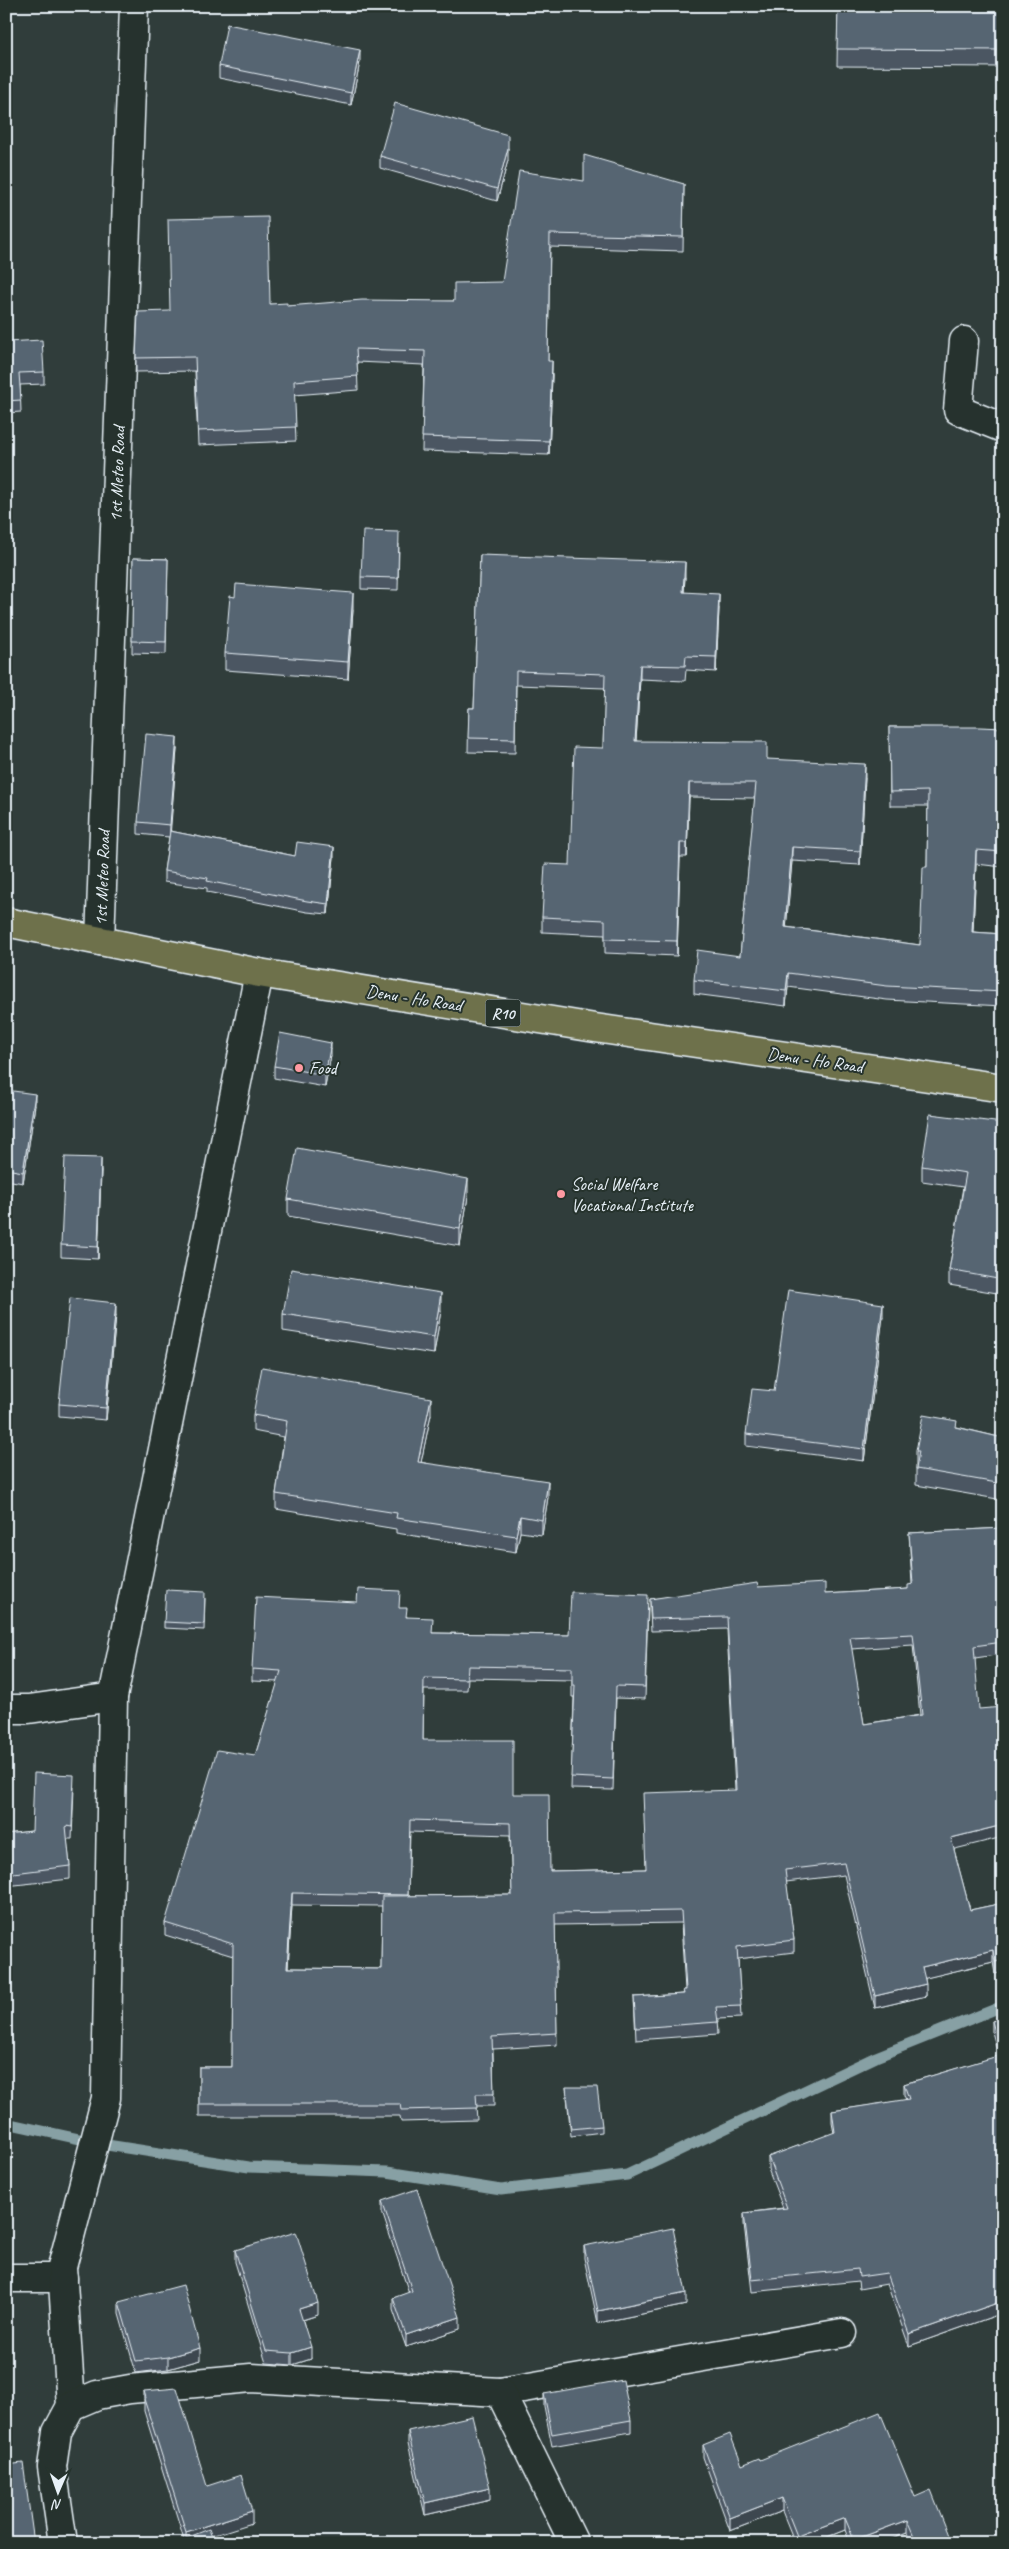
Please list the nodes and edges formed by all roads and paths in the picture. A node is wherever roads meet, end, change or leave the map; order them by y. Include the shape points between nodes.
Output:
1 (134, 6) edge
2 (964, 341) dead end
3 (1003, 428) edge
4 (6, 922) edge
5 (100, 941) junction
6 (258, 973) junction
7 (1003, 1088) edge
8 (113, 1697) junction
9 (6, 1709) edge
10 (6, 2278) edge
11 (63, 2278) junction
12 (842, 2332) dead end
13 (500, 2392) junction
14 (71, 2406) junction
15 (63, 2543) edge
16 (574, 2543) edge

1 - 5 street, 1st Meteo Road
2 - 3 street via 958,410
4 - 5 main road, Denu - Ho Road / R10
5 - 6 main road, Denu - Ho Road / R10
6 - 7 main road, Denu - Ho Road / R10 via 595,1028
6 - 8 street
8 - 9 street via 29,1709
8 - 11 street via 106,2098 62,2267
10 - 11 street
11 - 14 street
12 - 13 street
13 - 14 street via 251,2378 130,2389 97,2395
13 - 16 street
14 - 15 street via 57,2432 52,2467

